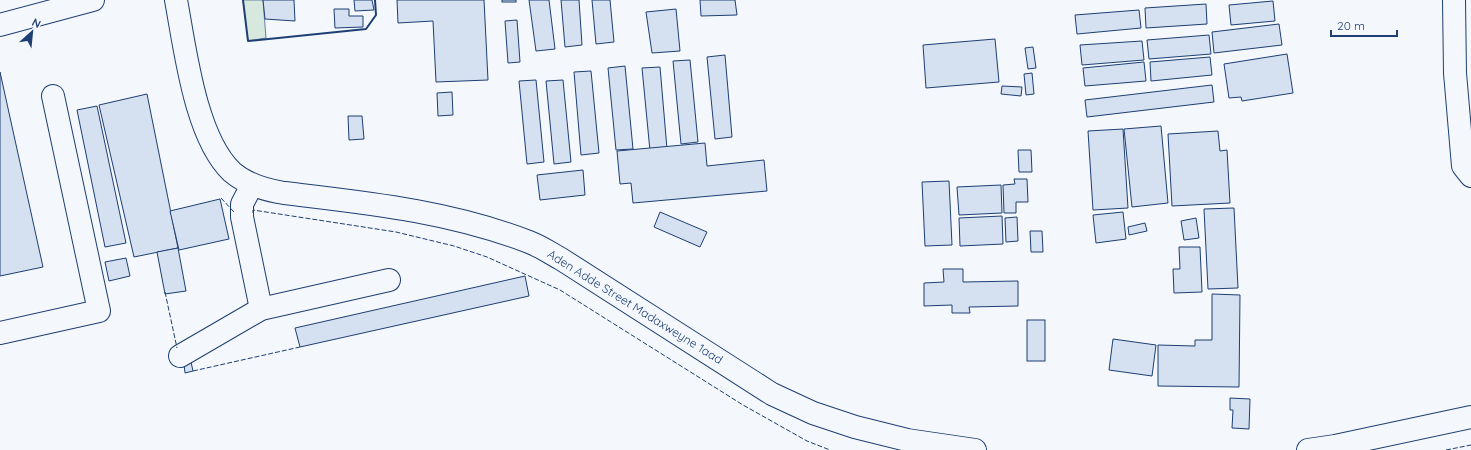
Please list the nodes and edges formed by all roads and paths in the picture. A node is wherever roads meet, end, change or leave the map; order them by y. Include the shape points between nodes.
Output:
1 (93, 0) edge
2 (176, 0) edge
3 (1454, 0) edge
4 (0, 25) edge
5 (53, 96) dead end
6 (1471, 176) edge
7 (252, 185) junction
8 (389, 280) dead end
9 (262, 309) junction
10 (0, 333) edge
11 (180, 356) dead end
12 (1471, 417) edge
13 (975, 450) edge
14 (1308, 450) edge

1 - 4 street
2 - 7 street, Aden Adde Street Madaxweyne 1aad via 192,85 204,126 217,153 232,172
3 - 6 street via 1455,73 1463,166
5 - 10 street via 99,311
7 - 9 street via 242,204 242,217
7 - 13 street, Aden Adde Street Madaxweyne 1aad via 284,194 389,206 495,230 561,258 772,394 813,413 854,427 907,440
8 - 9 street
9 - 11 street
12 - 14 street

